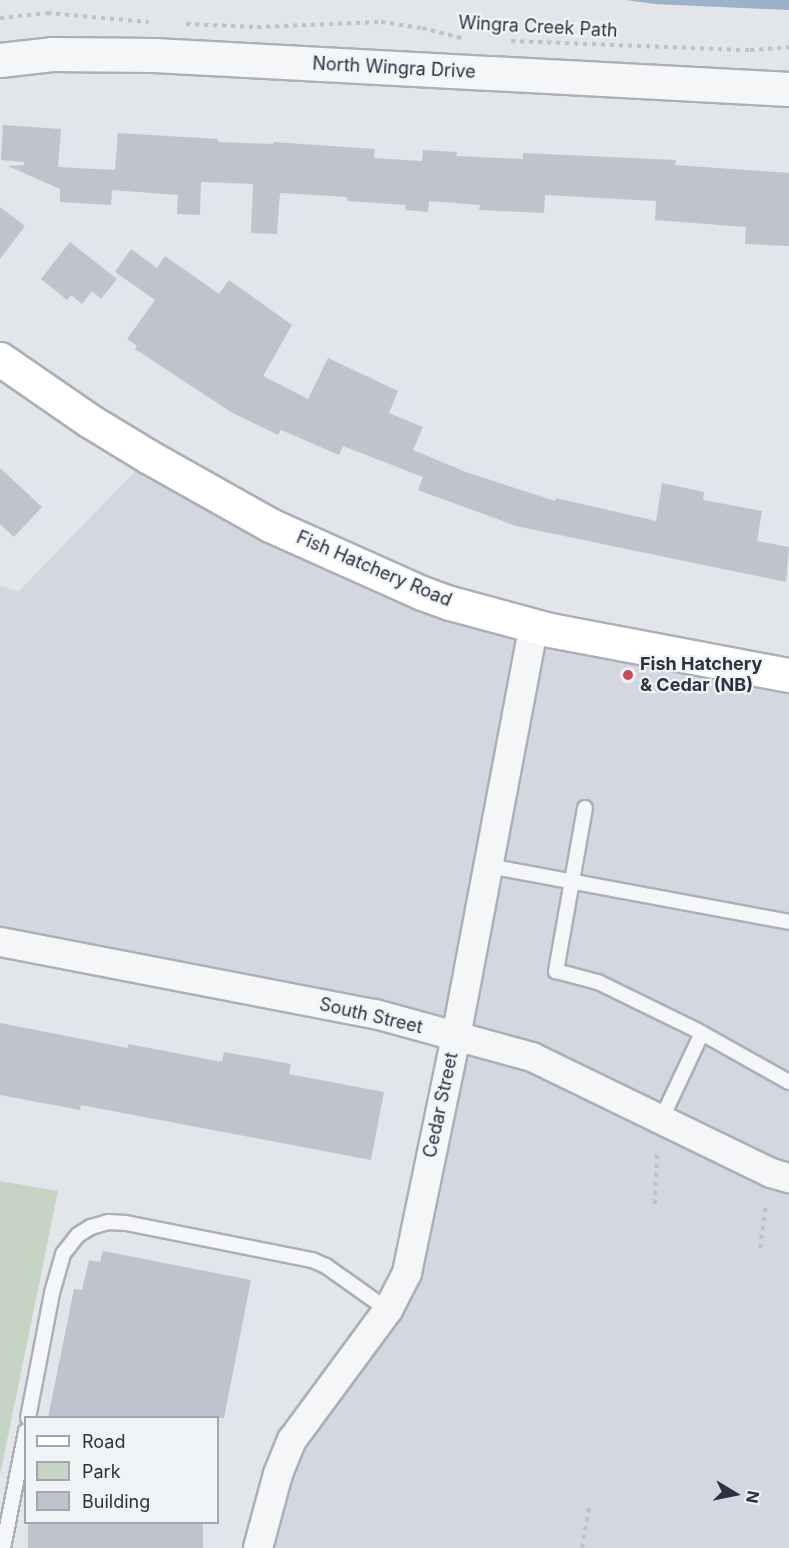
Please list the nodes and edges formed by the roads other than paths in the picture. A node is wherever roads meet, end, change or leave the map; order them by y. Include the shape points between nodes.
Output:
1 (0, 60) edge
2 (789, 89) edge
3 (0, 358) edge
4 (534, 626) junction
5 (789, 675) edge
6 (585, 808) dead end
7 (488, 866) junction
8 (572, 882) junction
9 (789, 922) edge
10 (0, 942) edge
11 (702, 1033) junction
12 (456, 1037) junction
13 (789, 1082) edge
14 (661, 1120) junction
15 (789, 1178) edge
16 (388, 1310) junction
17 (28, 1416) edge
18 (24, 1441) edge
19 (3, 1548) edge
20 (258, 1548) edge

1 - 2 street, North Wingra Drive via 52,54 154,55
3 - 4 main road, Fish Hatchery Road via 139,451 270,525 431,596
4 - 5 main road, Fish Hatchery Road
4 - 7 street, Cedar Street
6 - 8 lane
7 - 8 lane
7 - 12 street, Cedar Street
8 - 9 lane
8 - 11 lane via 556,971 598,982
10 - 12 street, South Street via 375,1014
11 - 13 lane
11 - 14 lane
12 - 14 street, South Street via 532,1058
12 - 16 street, Cedar Street via 409,1263
14 - 15 street, South Street
16 - 17 lane via 312,1260 126,1222 91,1227 78,1235 63,1254
16 - 20 street, Cedar Street via 292,1440 278,1474
18 - 19 lane

